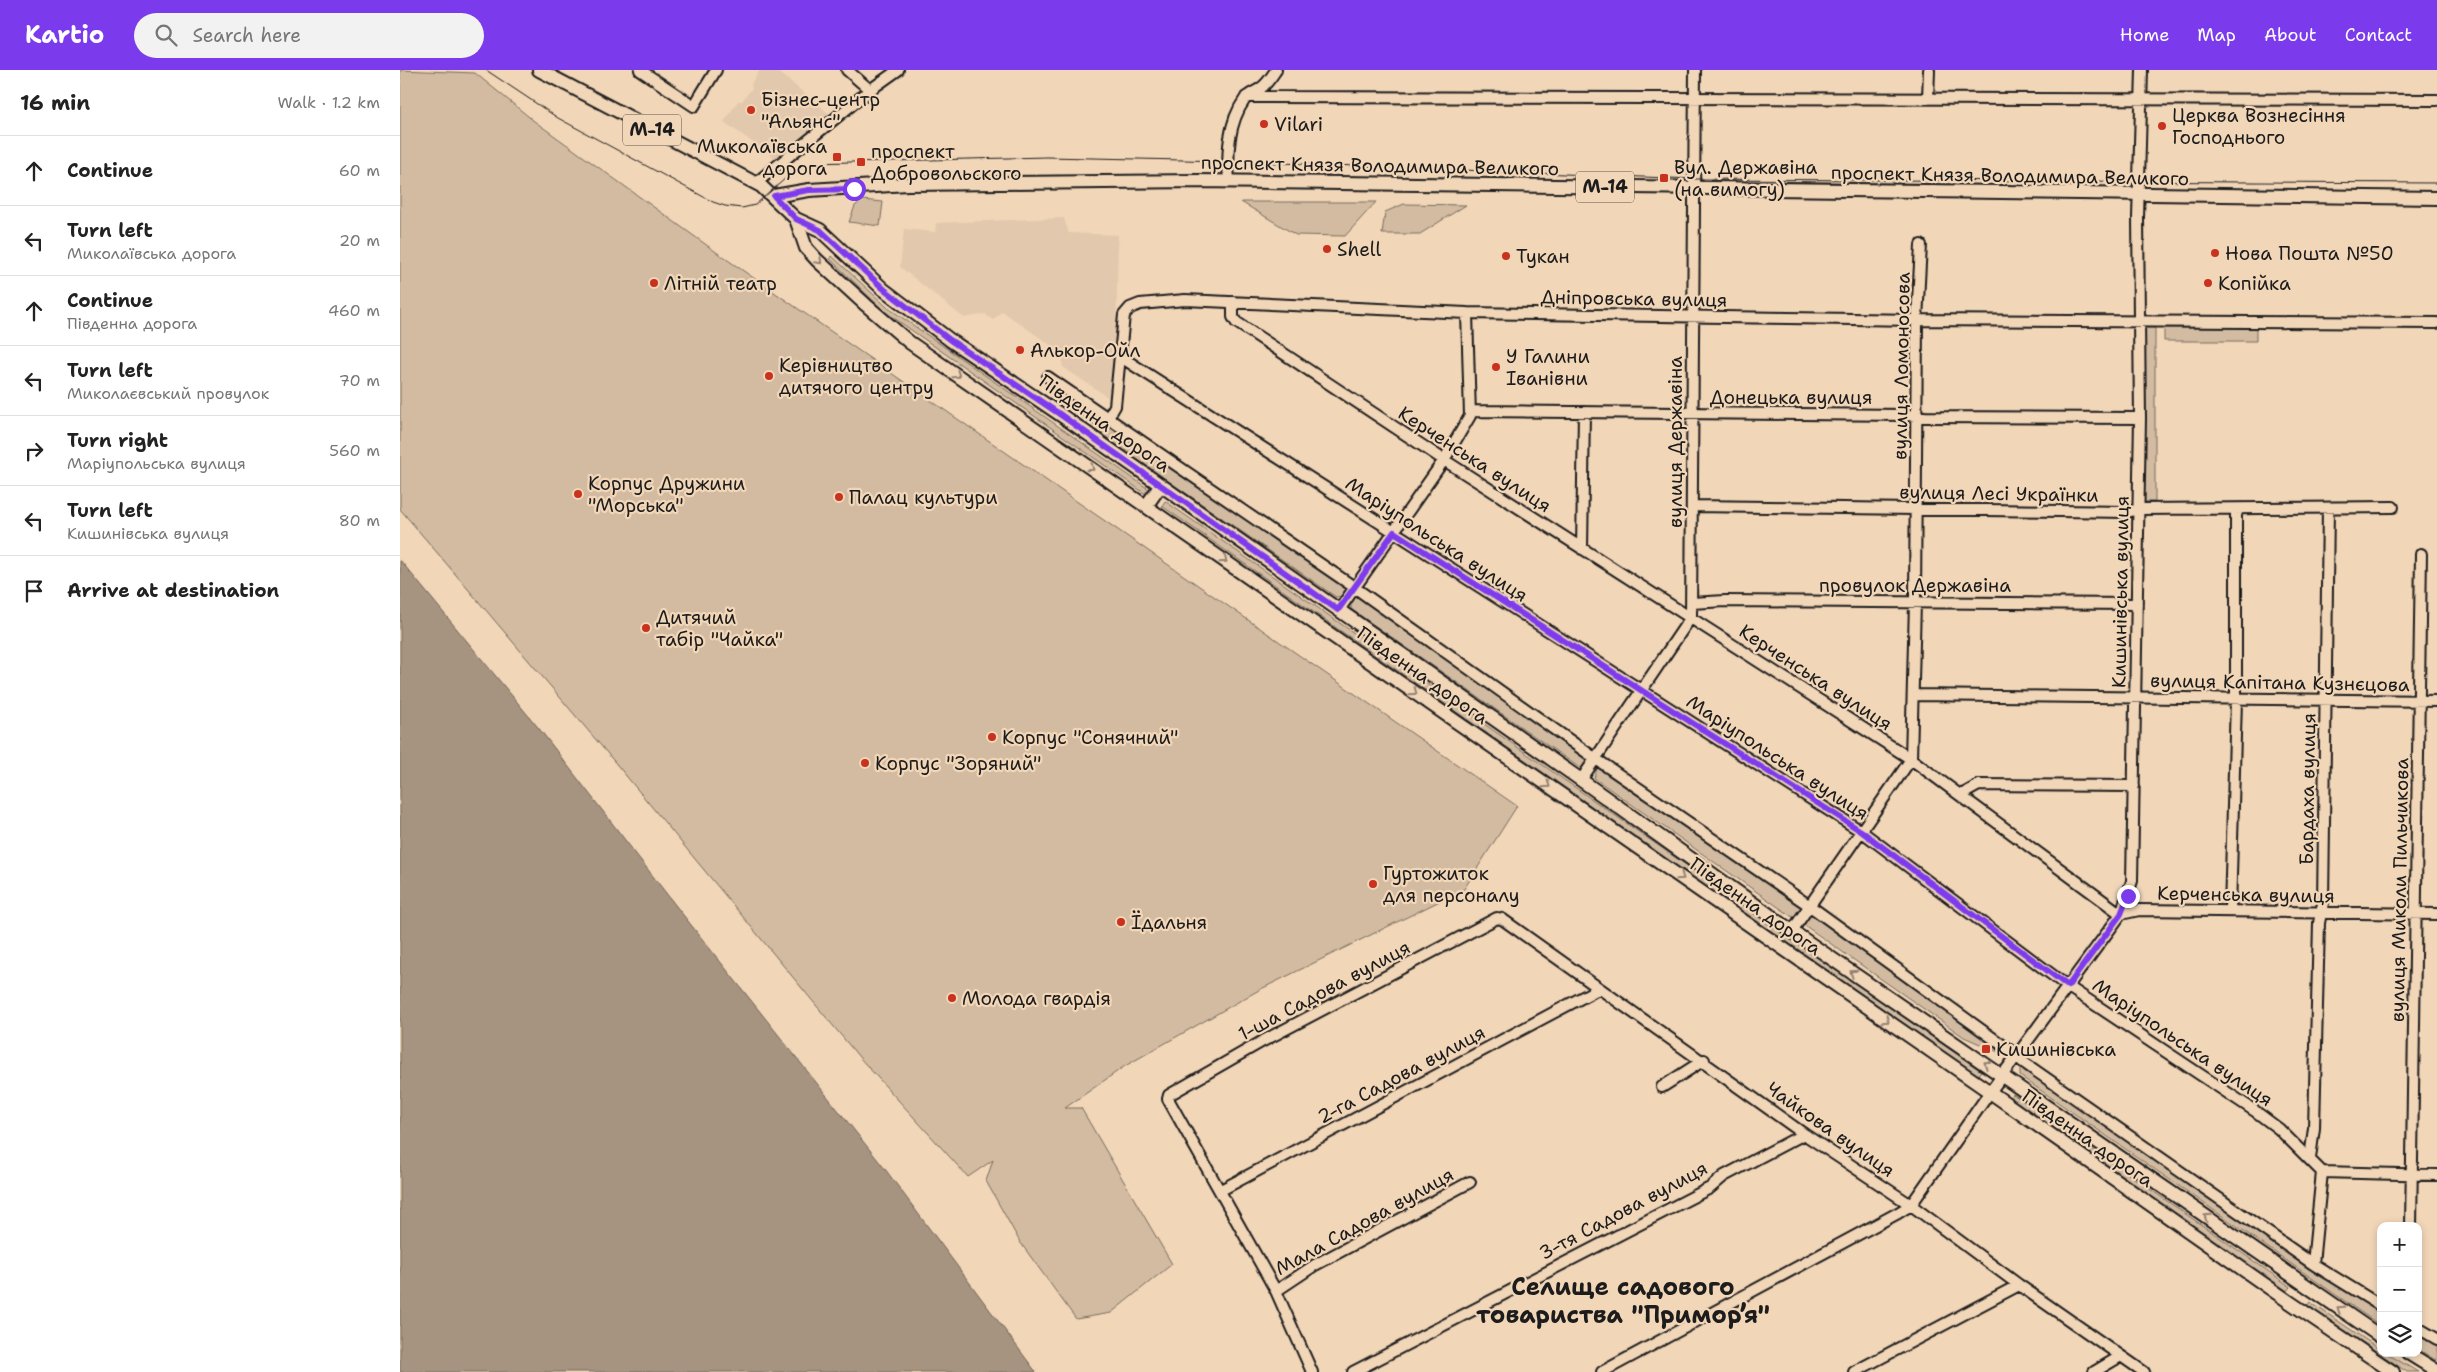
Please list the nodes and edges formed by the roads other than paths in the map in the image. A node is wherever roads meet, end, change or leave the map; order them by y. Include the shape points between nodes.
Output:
1 (539, 70) edge
2 (640, 70) edge
3 (716, 70) edge
4 (847, 70) edge
5 (898, 70) edge
6 (1276, 70) edge
7 (1695, 70) edge
8 (1929, 70) edge
9 (2142, 70) edge
10 (870, 90) junction
11 (1246, 97) junction
12 (1695, 98) junction
13 (1928, 99) junction
14 (2141, 100) junction
15 (2437, 100) edge
16 (1229, 182) junction
17 (756, 183) junction
18 (1694, 189) junction
19 (774, 196) junction
20 (2139, 196) junction
21 (2437, 198) edge
22 (796, 219) junction
23 (1921, 245) dead end
24 (1233, 302) junction
25 (1467, 313) junction
26 (1693, 316) junction
27 (1917, 320) junction
28 (2139, 322) junction
29 (2437, 323) edge
30 (1120, 357) junction
31 (1048, 377) dead end
32 (1471, 411) junction
33 (1584, 412) junction
34 (1693, 414) junction
35 (1917, 416) junction
36 (1108, 418) junction
37 (2140, 418) junction
38 (1444, 460) junction
39 (1161, 485) junction
40 (1146, 506) junction
41 (1693, 506) junction
42 (2328, 508) junction
43 (2393, 508) dead end
44 (1915, 509) junction
45 (2139, 509) junction
46 (2238, 509) junction
47 (1394, 532) junction
48 (1582, 549) junction
49 (2421, 554) dead end
50 (1354, 587) junction
51 (1692, 602) junction
52 (1915, 602) junction
53 (2137, 604) junction
54 (1338, 610) junction
55 (1691, 617) junction
56 (1642, 691) junction
57 (1914, 696) junction
58 (2136, 698) junction
59 (2236, 700) junction
60 (2326, 700) junction
61 (2420, 701) junction
62 (2437, 701) edge
63 (1596, 759) junction
64 (1911, 759) junction
65 (1581, 780) junction
66 (2134, 786) junction
67 (1961, 795) junction
68 (1861, 831) junction
69 (1810, 906) junction
70 (2230, 911) junction
71 (2321, 913) junction
72 (2121, 914) junction
73 (2416, 914) junction
74 (2437, 914) edge
75 (1497, 918) joint
76 (1792, 931) junction
77 (2068, 986) junction
78 (1598, 989) junction
79 (2017, 1056) junction
80 (1704, 1060) junction
81 (2003, 1075) junction
82 (1662, 1088) dead end
83 (1990, 1092) junction
84 (1804, 1134) junction
85 (2310, 1158) junction
86 (2322, 1172) junction
87 (2412, 1175) junction
88 (2437, 1176) edge
89 (1470, 1182) dead end
90 (1221, 1190) junction
91 (1911, 1205) junction
92 (2411, 1222) edge
93 (2314, 1264) junction
94 (2019, 1285) junction
95 (2304, 1285) junction
96 (1276, 1291) junction
97 (2291, 1303) junction
98 (2377, 1303) edge
99 (2422, 1330) edge
100 (2377, 1334) edge
101 (2437, 1339) edge
102 (2122, 1356) junction
103 (2414, 1357) edge
104 (2437, 1371) edge
105 (1312, 1372) edge
106 (1353, 1372) edge
107 (1602, 1372) edge
108 (1854, 1372) edge
109 (2094, 1372) edge
110 (2144, 1372) edge
111 (2393, 1372) edge

1 - 17 main road, М-14
2 - 3 street via 694,106
4 - 10 street
5 - 10 street
6 - 11 street via 1262,88
7 - 12 street, вулиця Державіна
8 - 13 street
9 - 14 street, Кишинівська вулиця
10 - 17 street
11 - 12 street
11 - 16 street via 1230,131
12 - 13 street
12 - 18 street, вулиця Державіна
13 - 14 street
14 - 15 street
14 - 20 street, Кишинівська вулиця
16 - 18 main road, проспект Князя Володимира Великого / М-14
16 - 19 main road, проспект Князя Володимира Великого / М-14 via 908,184 809,190
17 - 19 main road, М-14
18 - 20 main road, проспект Князя Володимира Великого / М-14
18 - 26 street, вулиця Державіна
19 - 22 main road, М-14
20 - 21 main road, проспект Князя Володимира Великого / М-14
20 - 28 street, Кишинівська вулиця
22 - 39 main road, Південна дорога via 820,230 884,289 950,340
22 -> 40 main road, Південна дорога via 806,248 817,260 909,342
23 - 27 street, вулиця Ломоносова
24 - 25 street, Дніпровська вулиця
24 - 30 street, Дніпровська вулиця via 1158,301 1130,308 1122,319
24 - 38 street, Керченська вулиця via 1232,314 1236,322
25 - 26 street, Дніпровська вулиця
25 - 32 street
26 - 27 street, Дніпровська вулиця
26 - 34 street, вулиця Державіна
27 - 28 street, Дніпровська вулиця
27 - 35 street, вулиця Ломоносова
28 - 29 street, Дніпровська вулиця
28 - 37 street, Кишинівська вулиця
30 - 36 street via 1115,406
30 - 47 street, Маріупольська вулиця
31 - 36 street
32 - 33 street, Донецька вулиця
32 - 38 street
33 - 34 street, Донецька вулиця
33 - 48 street
34 - 35 street, Донецька вулиця
34 - 41 street, вулиця Державіна
35 - 37 street, Донецька вулиця
35 - 44 street, вулиця Ломоносова
36 - 50 street
37 - 45 street, Кишинівська вулиця
38 - 47 street
38 - 48 street, Керченська вулиця
39 - 40 main road
39 - 54 main road, Південна дорога
40 -> 83 main road, Південна дорога
41 - 44 street, вулиця Лесі Українки
41 - 51 street, вулиця Державіна
42 - 43 street, вулиця Лесі Українки
42 - 46 street, вулиця Лесі Українки
42 - 60 street, Бардаха вулиця
44 - 45 street, вулиця Лесі Українки via 2127,512
44 - 52 street, вулиця Ломоносова
45 - 46 street, вулиця Лесі Українки
45 - 53 street, Кишинівська вулиця
46 - 59 street
47 - 50 street
47 - 56 street, Маріупольська вулиця
48 - 55 street, Керченська вулиця
49 - 61 street, вулиця Миколи Пильчикова
50 - 54 street
50 - 63 street
51 - 52 street, провулок Державіна
51 - 55 street, вулиця Державіна
52 - 53 street, провулок Державіна
52 - 57 street, вулиця Ломоносова
53 - 58 street, Кишинівська вулиця
54 - 65 main road, Південна дорога
55 - 56 street, вулиця Державіна
55 - 64 street, Керченська вулиця
56 - 63 street, вулиця Державіна
56 - 68 street, Маріупольська вулиця
57 - 58 street, вулиця Капітана Кузнєцова
57 - 64 street, вулиця Ломоносова
58 - 59 street, вулиця Капітана Кузнєцова
58 - 66 street, Кишинівська вулиця
59 - 60 street, вулиця Капітана Кузнєцова
59 - 70 street
60 - 61 street, вулиця Капітана Кузнєцова
60 - 71 street, Бардаха вулиця
61 - 62 street, вулиця Капітана Кузнєцова
61 - 73 street, вулиця Миколи Пильчикова
63 - 65 street, вулиця Державіна
63 - 69 street
64 - 67 street, Керченська вулиця
64 - 68 street
65 - 76 main road, Південна дорога
66 - 67 street via 1979,785
66 - 72 street, Кишинівська вулиця via 2132,881
67 - 72 street, Керченська вулиця
68 - 69 street
68 - 77 street, Маріупольська вулиця
69 - 76 street
69 - 79 street
70 - 71 street, Керченська вулиця
70 - 72 street, Керченська вулиця via 2135,910
71 - 73 street, Керченська вулиця
71 - 85 street, Бардаха вулиця via 2314,1128
72 - 77 street, Кишинівська вулиця
73 - 74 street, Керченська вулиця
73 - 87 street, вулиця Миколи Пильчикова
75 - 78 street, Чайкова вулиця
75 - 90 street, 1-ша Садова вулиця via 1263,1041 1169,1095 1168,1099
81 -> 76 main road, Південна дорога
77 - 79 street, Кишинівська вулиця
77 - 85 street, Маріупольська вулиця via 2255,1111
78 - 80 street, Чайкова вулиця
78 - 90 street, 2-га Садова вулиця
79 - 81 street, Кишинівська вулиця
79 - 93 street
80 - 82 street
80 - 84 street, Чайкова вулиця
81 - 83 street, Кишинівська вулиця
95 -> 81 main road, Південна дорога
83 - 91 street, Кишинівська вулиця
83 - 97 main road, Південна дорога
84 - 91 street, Чайкова вулиця
84 - 106 street, 3-тя Садова вулиця via 1724,1176 1710,1188
85 - 86 street, Маріупольська вулиця
86 - 87 street
86 - 93 street
87 - 88 street
87 - 92 street, вулиця Миколи Пильчикова
89 - 96 street, Мала Садова вулиця via 1315,1265
90 - 96 street
91 - 94 street, Чайкова вулиця
91 - 107 street
93 - 98 street
94 - 102 street, Чайкова вулиця
94 - 108 street
95 - 97 main road
100 -> 95 main road, Південна дорога
96 - 105 street
97 - 111 main road, Південна дорога
99 - 101 street
102 - 109 street
102 - 110 street, Чайкова вулиця
103 - 104 main road

